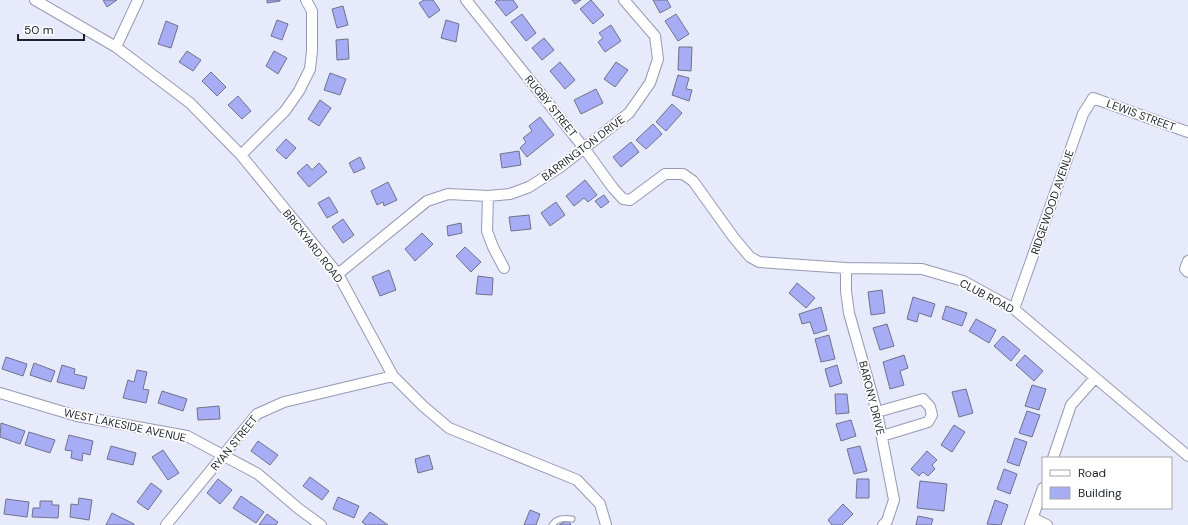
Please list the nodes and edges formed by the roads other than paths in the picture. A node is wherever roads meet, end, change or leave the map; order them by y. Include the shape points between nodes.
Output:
1 (35, 0) edge
2 (138, 0) edge
3 (306, 0) edge
4 (466, 0) edge
5 (624, 0) edge
6 (116, 47) junction
7 (1093, 98) joint
8 (1188, 132) edge
9 (584, 148) junction
10 (240, 155) junction
11 (488, 196) junction
12 (760, 262) joint
13 (504, 268) dead end
14 (846, 268) junction
15 (338, 274) junction
16 (1014, 309) junction
17 (393, 376) junction
18 (1095, 378) junction
19 (0, 393) edge
20 (877, 412) junction
21 (882, 436) junction
22 (223, 456) junction
23 (1188, 456) edge
24 (1053, 457) edge
25 (1042, 491) edge
26 (572, 519) dead end
27 (1031, 522) edge
28 (166, 525) edge
29 (321, 525) edge
30 (552, 525) edge
31 (606, 525) edge
32 (883, 525) edge
33 (1047, 525) edge

1 - 6 street, BRICKYARD ROAD
2 - 6 street
3 - 10 street via 312,11 310,69 285,111
4 - 9 street, RUGBY STREET
5 - 9 street, BARRINGTON DRIVE via 654,36 658,59 650,83 629,113
6 - 10 street, BRICKYARD ROAD via 190,103
7 - 8 street, LEWIS STREET
7 - 16 street, RIDGEWOOD AVENUE via 1083,114
9 - 11 street, BARRINGTON DRIVE via 530,187 510,194
9 - 12 street, RUGBY STREET via 623,199 630,200 665,174 683,174 693,181 750,257
10 - 15 street, BRICKYARD ROAD
11 - 13 street via 488,231
11 - 15 street, BARRINGTON DRIVE via 448,194 427,201
12 - 14 street, CLUB ROAD
14 - 16 street, CLUB ROAD via 922,269 963,281
14 - 20 street, BARONY DRIVE via 849,313
15 - 17 street, BRICKYARD ROAD
16 - 18 street, CLUB ROAD
17 - 22 street, RYAN STREET via 284,402 256,414
17 - 31 street, BRICKYARD ROAD via 449,428 577,480 600,504
18 - 23 street, CLUB ROAD
18 - 24 street via 1071,405
19 - 22 street, WEST LAKESIDE AVENUE via 77,416 187,436
20 - 21 street, BARONY DRIVE
20 - 21 street via 923,398 932,415 928,422
21 - 32 street, BARONY DRIVE via 894,500 887,521
22 - 28 street, RYAN STREET
22 - 29 street, WEST LAKESIDE AVENUE via 258,474
25 - 27 street
26 - 30 lane via 555,521
27 - 33 street

